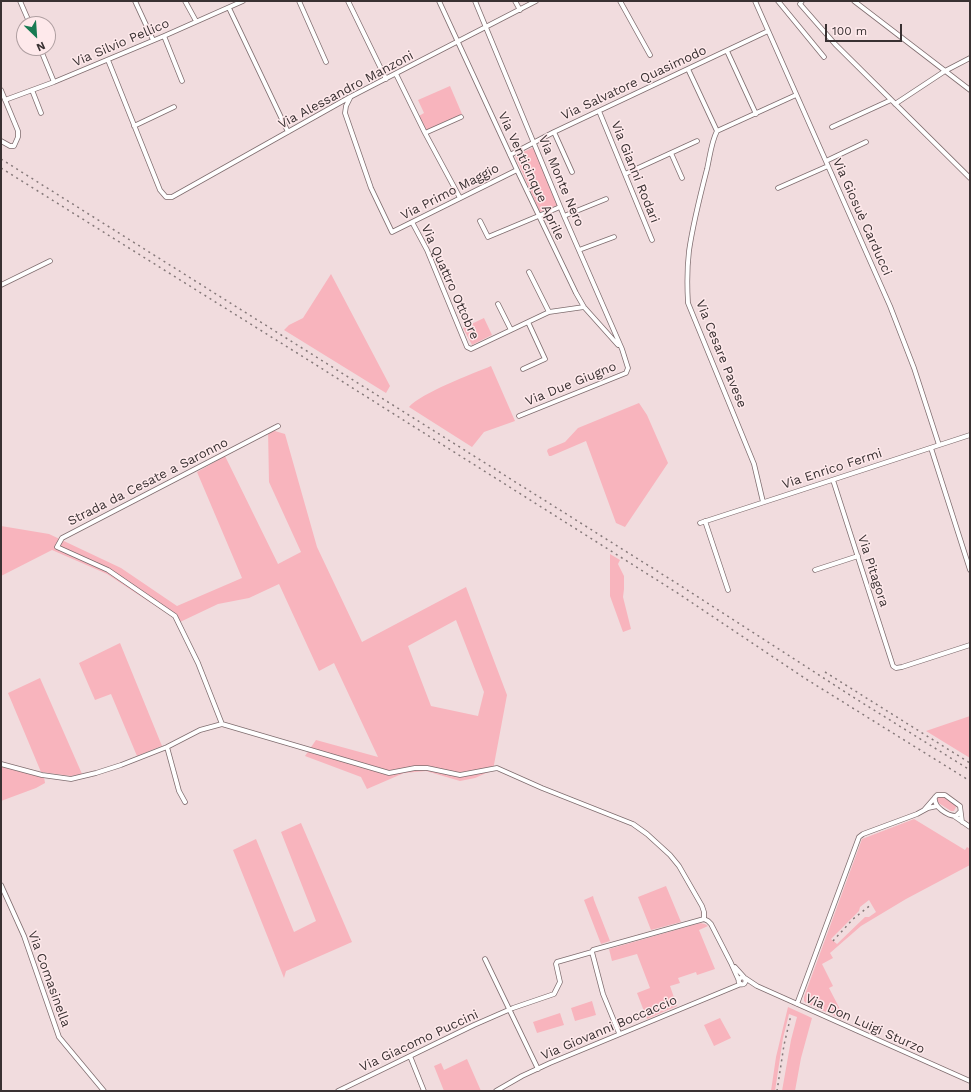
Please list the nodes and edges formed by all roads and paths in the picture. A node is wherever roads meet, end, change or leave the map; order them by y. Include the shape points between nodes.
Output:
1 (20, 1) edge
2 (135, 1) edge
3 (184, 1) edge
4 (243, 1) edge
5 (299, 1) edge
6 (348, 1) edge
7 (440, 1) edge
8 (475, 1) edge
9 (515, 1) edge
10 (536, 1) edge
11 (620, 1) edge
12 (755, 1) edge
13 (778, 1) edge
14 (802, 1) edge
15 (854, 1) edge
16 (229, 8) junction
17 (520, 10) junction
18 (27, 16) edge
19 (196, 21) junction
20 (486, 28) junction
21 (768, 31) junction
22 (164, 36) junction
23 (153, 40) junction
24 (458, 42) junction
25 (727, 51) junction
26 (43, 56) edge
27 (650, 56) dead end
28 (824, 57) dead end
29 (970, 58) edge
30 (108, 60) junction
31 (326, 62) dead end
32 (688, 69) junction
33 (945, 71) junction
34 (396, 74) junction
35 (386, 79) junction
36 (182, 81) dead end
37 (54, 82) junction
38 (1, 90) edge
39 (32, 90) junction
40 (970, 90) edge
41 (796, 95) junction
42 (350, 97) junction
43 (5, 100) junction
44 (891, 100) junction
45 (895, 104) junction
46 (174, 107) dead end
47 (599, 111) junction
48 (41, 113) dead end
49 (756, 114) junction
50 (461, 117) dead end
51 (134, 126) junction
52 (832, 127) dead end
53 (717, 131) junction
54 (288, 132) junction
55 (554, 132) junction
56 (425, 134) junction
57 (1, 141) edge
58 (697, 141) dead end
59 (866, 142) dead end
60 (534, 143) junction
61 (671, 153) junction
62 (510, 155) junction
63 (826, 160) junction
64 (828, 166) junction
65 (517, 170) junction
66 (572, 172) dead end
67 (625, 174) junction
68 (682, 178) dead end
69 (970, 178) edge
70 (778, 188) dead end
71 (460, 198) junction
72 (606, 199) dead end
73 (560, 207) junction
74 (539, 216) junction
75 (564, 216) junction
76 (480, 221) dead end
77 (412, 222) junction
78 (614, 237) dead end
79 (652, 240) dead end
80 (579, 250) junction
81 (50, 261) dead end
82 (529, 272) dead end
83 (1, 285) edge
84 (498, 304) dead end
85 (584, 307) junction
86 (549, 312) junction
87 (528, 322) junction
88 (511, 330) junction
89 (622, 349) junction
90 (628, 368) joint
91 (523, 369) dead end
92 (519, 416) dead end
93 (278, 426) dead end
94 (970, 435) edge
95 (939, 445) junction
96 (930, 448) junction
97 (833, 480) junction
98 (763, 502) junction
99 (858, 556) junction
100 (815, 570) dead end
101 (970, 570) edge
102 (728, 590) dead end
103 (970, 645) edge
104 (222, 724) junction
105 (167, 747) junction
106 (1, 764) edge
107 (935, 797) junction
108 (185, 802) dead end
109 (937, 806) junction
110 (924, 810) junction
111 (960, 812) junction
112 (954, 816) junction
113 (962, 822) junction
114 (970, 827) edge
115 (1, 885) edge
116 (704, 919) junction
117 (592, 952) junction
118 (485, 959) dead end
119 (731, 963) junction
120 (744, 978) junction
121 (741, 983) junction
122 (757, 986) junction
123 (797, 1004) junction
124 (509, 1011) junction
125 (619, 1033) junction
126 (410, 1056) junction
127 (538, 1069) junction
128 (969, 1080) edge
129 (104, 1091) edge
130 (338, 1091) edge
131 (424, 1091) edge
132 (496, 1091) edge

1 - 18 street
2 - 23 street
3 - 19 street
4 - 16 street, Via Silvio Pellico
5 - 31 street
6 - 35 street
7 - 24 street, Via Venticinque Aprile
8 - 20 street, Via Monte Nero
9 - 17 street
10 - 17 street, Via Alessandro Manzoni
11 - 27 street
12 - 21 street, Via Giosuè Carducci
13 - 28 street
14 - 44 street via 800,4 835,44
15 - 33 street
16 - 19 street, Via Silvio Pellico
16 - 54 street
17 - 20 street, Via Alessandro Manzoni
19 - 22 street, Via Silvio Pellico
20 - 24 street, Via Alessandro Manzoni
20 - 60 street, Via Monte Nero
21 - 25 street, Via Salvatore Quasimodo
21 - 41 street, Via Giosuè Carducci
22 - 23 street, Via Silvio Pellico
22 - 36 street
23 - 30 street, Via Silvio Pellico
24 - 34 street, Via Alessandro Manzoni
24 - 62 street, Via Venticinque Aprile
25 - 32 street, Via Salvatore Quasimodo
25 - 49 street
26 - 37 street
29 - 33 street
30 - 37 street, Via Silvio Pellico
30 - 51 street
32 - 47 street, Via Salvatore Quasimodo
32 - 53 street
33 - 40 street
33 - 45 street
34 - 35 street, Via Alessandro Manzoni
34 - 56 street
35 - 42 street, Via Alessandro Manzoni
37 - 39 street, Via Silvio Pellico
38 - 43 street
39 - 43 street, Via Silvio Pellico
39 - 48 street
41 - 49 street
41 - 63 street, Via Giosuè Carducci
42 - 54 street, Via Alessandro Manzoni
42 - 77 street, Via Primo Maggio via 345,113 370,188 392,232
43 - 57 street via 18,137 14,146
44 - 45 street
44 - 52 street
45 - 69 street
46 - 51 street
47 - 55 street, Via Salvatore Quasimodo
47 - 67 street, Via Gianni Rodari
49 - 53 street
50 - 56 street
51 - 54 street, Via Alessandro Manzoni via 160,190 166,196 172,197
53 - 98 street, Via Cesare Pavese via 713,138 693,228 688,303 754,464
55 - 60 street, Via Salvatore Quasimodo
55 - 66 street
56 - 71 street
58 - 61 street
59 - 63 street
60 - 62 street, Via Salvatore Quasimodo
60 - 73 street, Via Monte Nero
61 - 67 street
61 - 68 street
62 - 65 street, Via Venticinque Aprile
63 - 64 street, Via Giosuè Carducci
64 - 70 street
64 - 95 street, Via Giosuè Carducci via 890,306 914,368
65 - 71 street, Via Primo Maggio
65 - 74 street, Via Venticinque Aprile
67 - 79 street, Via Gianni Rodari
71 - 77 street, Via Primo Maggio
72 - 75 street
73 - 74 street
73 - 75 street, Via Monte Nero
74 - 76 street via 488,237
74 - 85 street, Via Venticinque Aprile
75 - 80 street, Via Monte Nero
77 - 88 street, Via Quattro Ottobre via 428,250 467,347 471,349
78 - 80 street
80 - 89 street, Via Monte Nero
81 - 83 street
82 - 86 street
84 - 88 street
85 - 86 street
85 - 89 street, Via Venticinque Aprile
86 - 87 street
87 - 88 street
87 - 91 street via 545,359
89 - 90 street, Via Monte Nero
90 - 92 street, Via Due Giugno via 626,372
93 - 104 street, Strada da Cesate a Saronno via 62,538 57,547 108,570 175,616 198,662
94 - 95 street, Via Enrico Fermi
95 - 96 street, Via Enrico Fermi
96 - 97 street, Via Enrico Fermi
96 - 101 street
97 - 98 street, Via Enrico Fermi
97 - 99 street, Via Pitagora
98 - 102 street, Via Enrico Fermi via 703,522
99 - 100 street
99 - 103 street, Via Pitagora via 895,667
104 - 105 street via 200,730
104 - 116 street, Via Don Luigi Sturzo via 389,773 427,768 460,775 500,769 633,824 648,834 679,866 702,906
105 - 106 street via 121,765 71,779 42,775
105 - 108 street
107 - 109 street via 934,802
107 - 110 street
107 - 111 street via 945,795 960,806
109 - 110 street
109 - 112 street
110 - 123 street via 863,834 859,838
111 - 112 street
111 - 113 street
112 - 113 street
113 - 114 street
115 - 129 street, Via Comasinella via 24,936 59,1038
116 - 117 street
116 - 119 street, Via Don Luigi Sturzo via 710,924
117 - 124 street, Via Giacomo Puccini via 556,962 560,982 554,994
117 - 125 street via 603,994
118 - 124 street
119 - 120 street, Via Don Luigi Sturzo
119 - 121 street, Via Don Luigi Sturzo
120 - 121 street, Via Giovanni Boccaccio via 740,978
120 - 122 street, Via Don Luigi Sturzo
121 - 122 street, Via Don Luigi Sturzo
121 - 125 street, Via Giovanni Boccaccio
122 - 123 street, Via Don Luigi Sturzo
123 - 128 street, Via Don Luigi Sturzo
124 - 126 street, Via Giacomo Puccini
124 - 127 street
125 - 127 street, Via Giovanni Boccaccio
126 - 130 street, Via Giacomo Puccini
126 - 131 street
127 - 132 street, Via Giovanni Boccaccio

